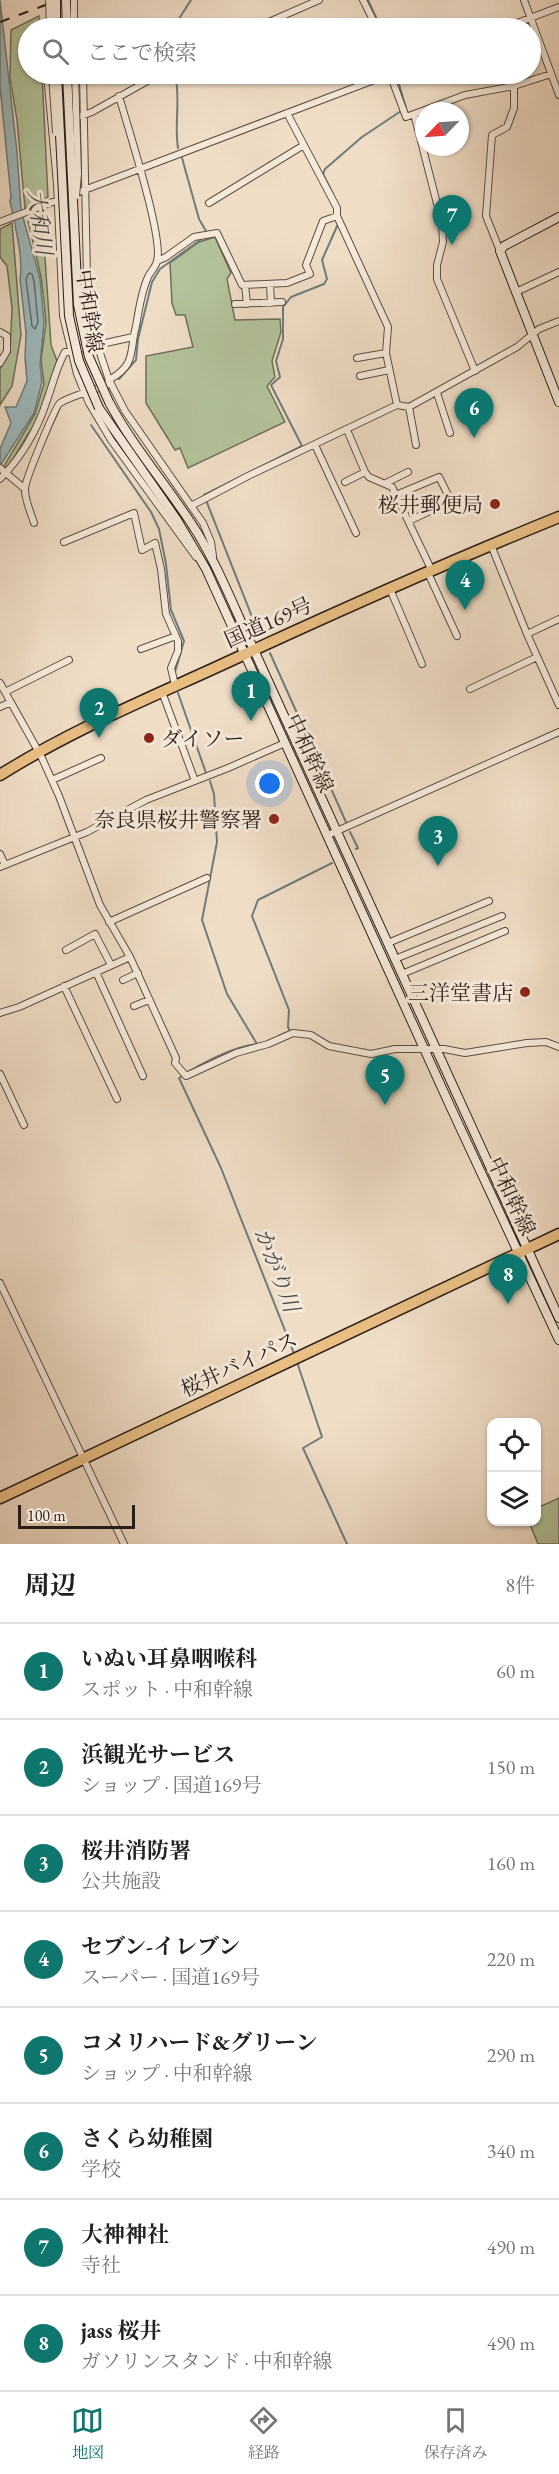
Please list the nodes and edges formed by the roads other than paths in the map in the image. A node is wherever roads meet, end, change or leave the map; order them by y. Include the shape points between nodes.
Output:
1 (49, 0) edge
2 (56, 0) edge
3 (66, 0) edge
4 (74, 0) edge
5 (320, 0) edge
6 (363, 0) edge
7 (524, 0) edge
8 (559, 7) edge
9 (50, 18) edge
10 (56, 18) edge
11 (67, 18) edge
12 (74, 18) edge
13 (278, 18) edge
14 (372, 18) edge
15 (532, 18) joint
16 (541, 45) edge
17 (551, 74) junction
18 (541, 77) edge
19 (47, 84) edge
20 (53, 84) edge
21 (57, 84) edge
22 (67, 84) edge
23 (75, 84) edge
24 (83, 84) edge
25 (141, 84) edge
26 (364, 84) edge
27 (394, 84) edge
28 (520, 84) edge
29 (514, 86) junction
30 (559, 95) edge
31 (119, 96) junction
32 (287, 113) junction
33 (414, 114) junction
34 (83, 116) junction
35 (49, 118) junction
36 (303, 145) junction
37 (140, 169) junction
38 (61, 175) junction
39 (85, 189) junction
40 (58, 200) junction
41 (208, 203) dead end
42 (337, 216) junction
43 (559, 218) edge
44 (73, 220) junction
45 (0, 222) edge
46 (500, 251) junction
47 (157, 261) junction
48 (559, 272) edge
49 (270, 284) junction
50 (245, 285) junction
51 (516, 292) junction
52 (282, 302) dead end
53 (271, 303) junction
54 (235, 304) dead end
55 (247, 304) junction
56 (559, 321) edge
57 (0, 332) edge
58 (533, 334) junction
59 (133, 337) junction
60 (97, 344) junction
61 (70, 350) junction
62 (386, 353) junction
63 (357, 358) dead end
64 (0, 363) edge
65 (388, 370) junction
66 (475, 371) junction
67 (360, 376) dead end
68 (109, 380) junction
69 (437, 393) junction
70 (85, 394) junction
71 (559, 402) edge
72 (397, 405) junction
73 (409, 407) junction
74 (53, 412) junction
75 (347, 430) junction
76 (450, 433) dead end
77 (32, 434) junction
78 (416, 445) dead end
79 (315, 446) junction
80 (2, 470) edge
81 (408, 471) dead end
82 (365, 472) junction
83 (0, 479) edge
84 (345, 482) dead end
85 (386, 483) junction
86 (25, 489) junction
87 (396, 495) junction
88 (192, 506) junction
89 (559, 517) edge
90 (409, 521) junction
91 (34, 524) dead end
92 (356, 533) dead end
93 (64, 542) dead end
94 (491, 544) junction
95 (210, 567) junction
96 (430, 572) junction
97 (390, 589) junction
98 (559, 619) edge
99 (527, 634) junction
100 (176, 636) junction
101 (457, 636) dead end
102 (141, 649) dead end
103 (250, 652) junction
104 (537, 657) junction
105 (69, 660) dead end
106 (422, 664) dead end
107 (0, 682) edge
108 (175, 685) junction
109 (470, 689) dead end
110 (162, 690) junction
111 (5, 692) junction
112 (11, 702) junction
113 (559, 705) edge
114 (0, 707) edge
115 (559, 732) edge
116 (285, 743) junction
117 (38, 751) junction
118 (101, 758) dead end
119 (0, 775) edge
120 (52, 780) junction
121 (195, 781) junction
122 (337, 831) junction
123 (73, 836) junction
124 (328, 836) junction
125 (0, 854) edge
126 (3, 866) edge
127 (207, 878) dead end
128 (489, 901) dead end
129 (502, 916) dead end
130 (109, 922) junction
131 (505, 931) dead end
132 (388, 943) junction
133 (66, 950) dead end
134 (130, 957) junction
135 (395, 959) junction
136 (111, 965) junction
137 (96, 972) junction
138 (138, 973) junction
139 (402, 974) junction
140 (123, 980) dead end
141 (64, 986) junction
142 (149, 1000) junction
143 (134, 1006) dead end
144 (0, 1013) edge
145 (559, 1047) edge
146 (425, 1050) junction
147 (437, 1050) junction
148 (0, 1074) edge
149 (143, 1076) dead end
150 (117, 1099) dead end
151 (24, 1125) dead end
152 (559, 1234) edge
153 (523, 1251) junction
154 (0, 1283) edge
155 (559, 1318) edge
156 (559, 1340) edge
157 (82, 1459) junction
158 (0, 1498) edge
159 (124, 1544) edge

1 - 9 street, bridge
2 - 10 main road, bridge
3 - 11 main road
4 - 12 street
5 - 13 street
6 - 14 street
7 - 15 street
8 - 15 street
16 - 17 street
17 - 18 street
17 - 30 street
19 - 35 street
20 - 38 street, bridge
21 - 38 main road, 中和幹線, bridge
22 - 44 main road, 中和幹線, bridge
23 - 44 street, bridge via 78,174
24 - 34 street
25 - 31 street
26 - 32 street
27 - 33 street via 406,117
28 - 29 street
29 - 33 street via 465,95
29 - 46 street via 514,108 507,127 492,135 486,216
31 - 34 street
31 - 37 street
32 - 36 street
32 - 37 street
33 - 66 street via 442,223 443,246 437,279
34 - 35 street
34 - 39 street
35 - 40 street
36 - 41 street
36 - 42 street via 337,208
37 - 39 street
37 - 47 street via 158,245
38 - 95 main road, 中和幹線, bridge via 65,272 73,340 85,379 99,408
39 - 40 street
39 - 60 street via 87,280
40 - 45 street
40 - 61 street via 59,272
42 - 49 street via 323,221 306,265 310,274 287,283
42 - 62 street via 388,327
43 - 46 main road
44 - 95 main road, 中和幹線, bridge via 81,322 95,374 125,430 191,523
46 - 51 main road
47 - 50 street via 194,237 216,233
47 - 59 street via 147,278
48 - 51 street
49 - 50 street
49 - 53 street
50 - 55 street
51 - 58 main road
52 - 53 street
53 - 55 street
54 - 55 street
56 - 58 street
57 - 64 street via 7,336 7,351
58 - 66 street
58 - 71 main road
59 - 60 street
59 - 68 street via 131,361
60 - 61 street
60 - 68 street
61 - 70 street
61 - 77 street via 60,360
62 - 63 street
62 - 65 street
65 - 67 street
65 - 72 street
66 - 69 street
68 - 70 street via 107,385
68 - 88 street via 152,452
69 - 73 street
69 - 76 street
70 - 74 street via 58,404
70 - 95 street via 111,440 185,545
72 - 73 street
72 - 75 street
73 - 78 street
74 - 77 street
74 - 86 street
75 - 79 street
75 - 82 street
77 - 80 street via 16,462
79 - 88 street
79 - 92 street
80 - 83 street
80 - 86 street
81 - 85 street
82 - 84 street
82 - 85 street
85 - 87 street
86 - 91 street
87 - 90 street
87 - 90 street via 439,477 451,501
88 - 95 street via 211,542
89 - 94 highway, 国道169号
90 - 96 street
93 - 100 street via 134,513 142,550 155,543 166,614
94 - 96 highway, 国道169号
94 - 99 street
95 - 103 main road, 中和幹線
96 - 97 highway, 国道169号
96 - 101 street
97 - 103 highway, 国道169号
97 - 106 street
98 - 99 street
99 - 104 street
100 - 102 street
100 - 108 street via 178,651 171,668
103 - 108 highway, 国道169号
103 - 116 main road, 中和幹線
103 - 122 main road, 中和幹線
104 - 109 street
104 - 113 street
105 - 111 street
107 - 111 street
108 - 110 highway, 国道169号
110 - 117 highway, 国道169号
110 - 121 street
111 - 112 street
112 - 114 street
112 - 117 street
115 - 122 street
116 - 121 street
116 - 124 main road, 中和幹線
117 - 119 highway, 国道169号
117 - 120 street
118 - 120 street
120 - 123 street
121 - 123 street
122 - 124 street
122 - 132 main road, 中和幹線
123 - 126 street
123 - 130 street
124 - 146 main road, 中和幹線
125 - 126 street
127 - 130 street
128 - 132 street
129 - 135 street
130 - 134 street
131 - 139 street
132 - 135 main road, 中和幹線
133 - 136 street via 95,934
134 - 136 street
134 - 138 street
135 - 139 main road, 中和幹線
136 - 137 street
137 - 141 street
137 - 149 street
138 - 140 street
138 - 142 street
139 - 147 main road, 中和幹線
141 - 144 street
141 - 150 street
142 - 143 street
142 - 146 street via 175,1063 186,1076 293,1033 371,1054 395,1049
145 - 147 street via 546,1042 465,1053
146 - 147 street
146 - 153 main road, 中和幹線
147 - 153 main road, 中和幹線
148 - 151 street
152 - 153 highway, 桜井バイパス
153 - 155 main road, 中和幹線
153 - 156 main road, 中和幹線
153 - 157 highway, 桜井バイパス
154 - 157 street
157 - 158 highway, 桜井バイパス
157 - 159 street

